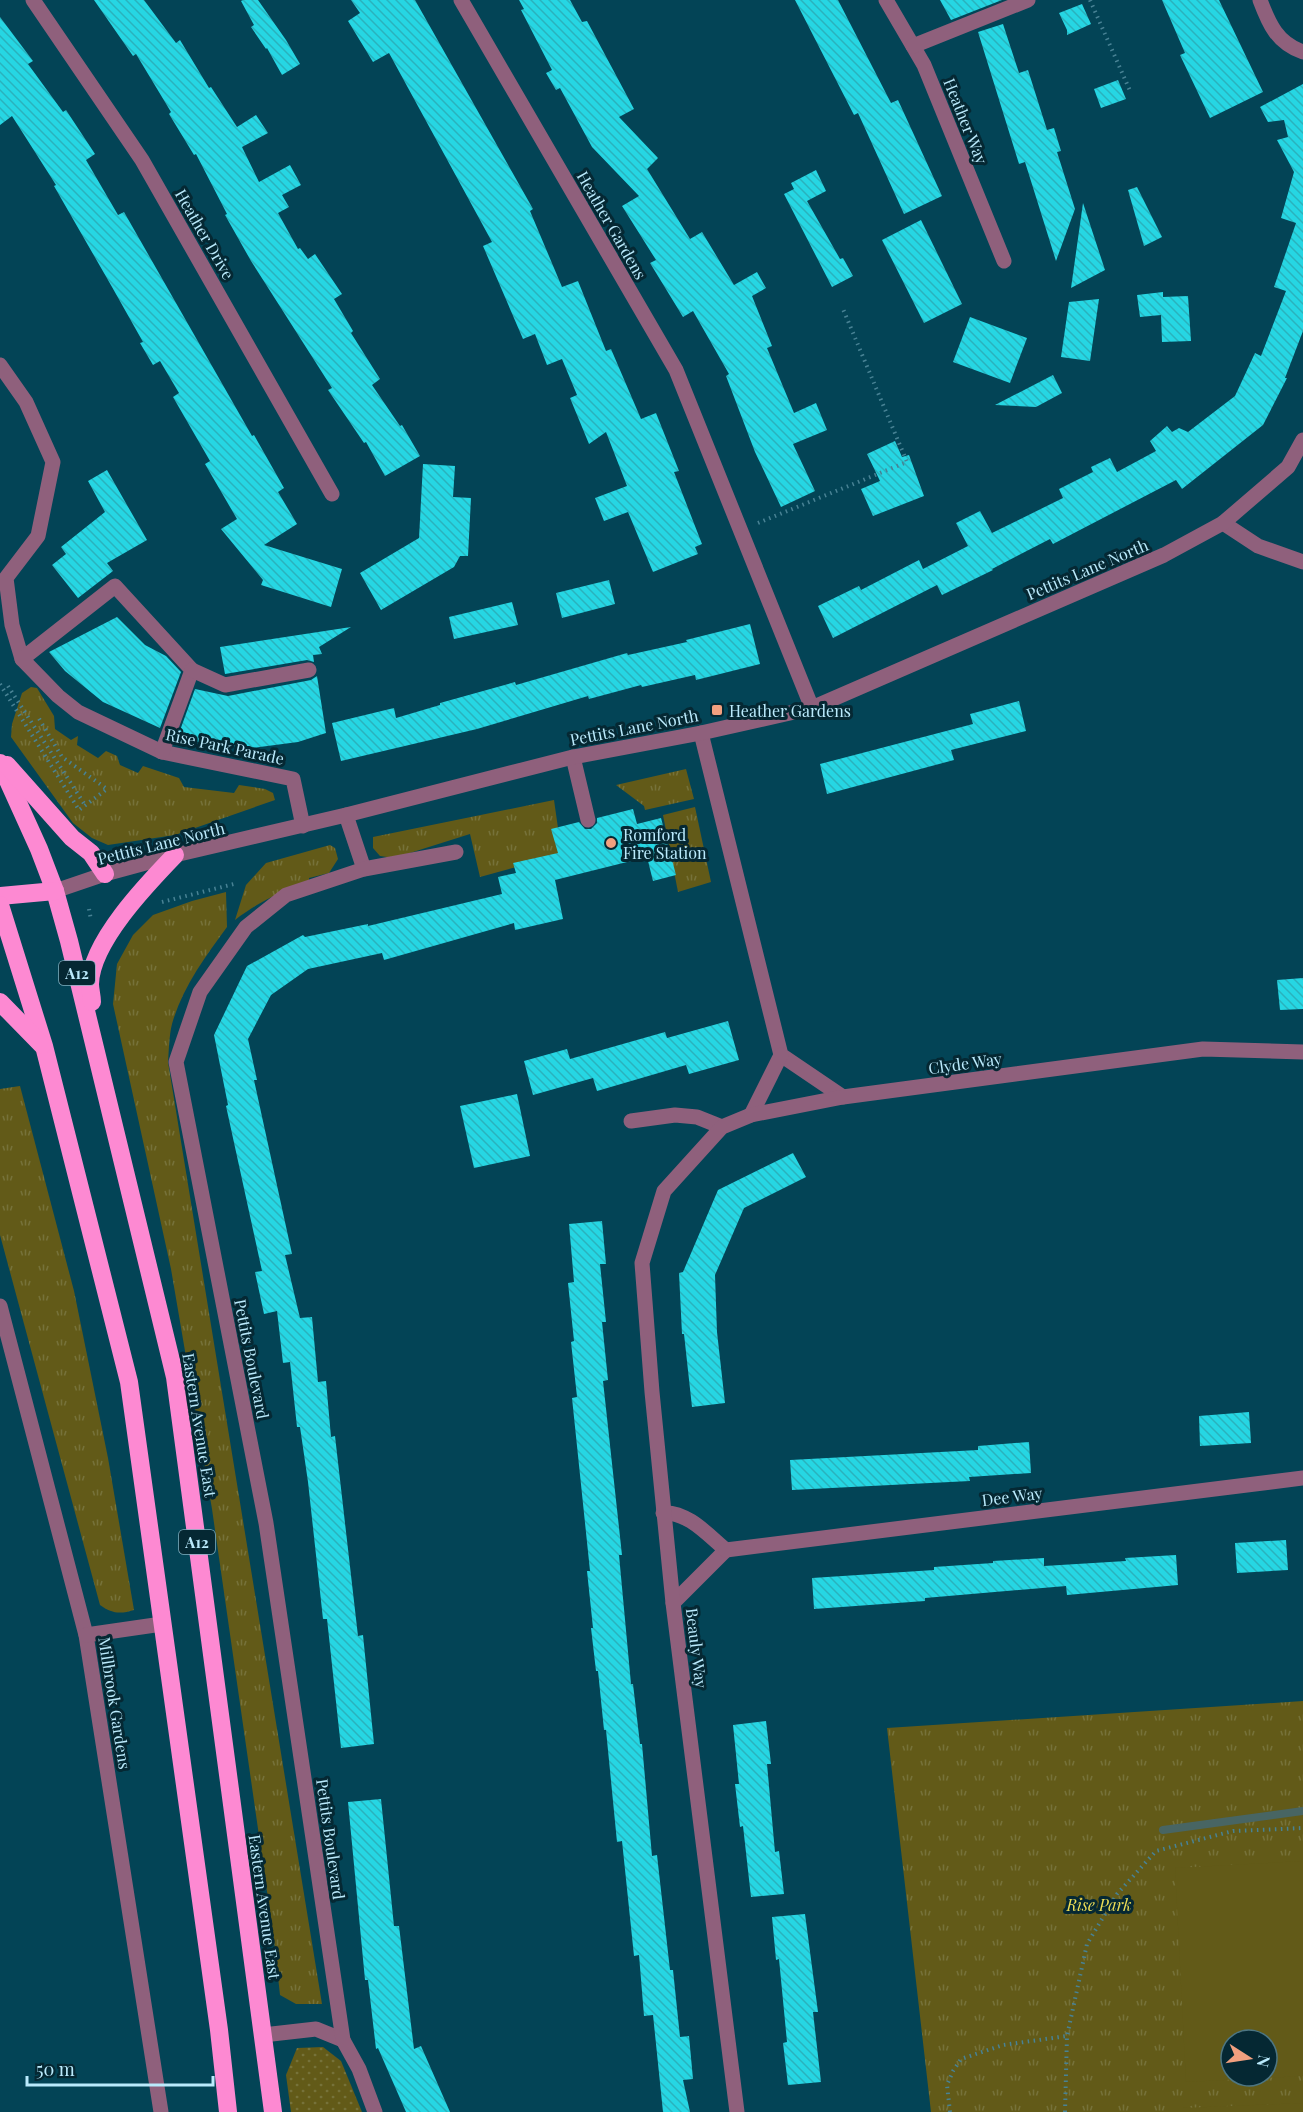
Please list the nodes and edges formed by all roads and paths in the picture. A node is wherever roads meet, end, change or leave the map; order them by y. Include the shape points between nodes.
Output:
1 (33, 0) edge
2 (461, 0) edge
3 (886, 0) edge
4 (1028, 0) edge
5 (1090, 0) edge
6 (1260, 0) edge
7 (913, 46) junction
8 (1303, 52) edge
9 (1131, 93) dead end
10 (1004, 261) dead end
11 (843, 309) dead end
12 (0, 365) edge
13 (1303, 440) edge
14 (332, 494) dead end
15 (1223, 523) junction
16 (740, 530) junction
17 (1303, 562) edge
18 (22, 659) junction
19 (192, 670) junction
20 (309, 670) dead end
21 (0, 684) edge
22 (8, 686) dead end
23 (812, 708) junction
24 (38, 717) dead end
25 (701, 733) junction
26 (162, 752) junction
27 (0, 757) edge
28 (573, 757) junction
29 (0, 763) edge
30 (85, 805) junction
31 (346, 815) junction
32 (588, 820) dead end
33 (303, 826) junction
34 (456, 852) dead end
35 (175, 855) junction
36 (364, 869) junction
37 (105, 874) junction
38 (234, 884) dead end
39 (55, 891) junction
40 (0, 896) edge
41 (0, 904) edge
42 (157, 904) dead end
43 (0, 1002) edge
44 (44, 1046) junction
45 (1303, 1052) edge
46 (97, 1055) junction
47 (781, 1055) junction
48 (843, 1097) junction
49 (751, 1114) junction
50 (632, 1121) dead end
51 (722, 1126) junction
52 (664, 1191) joint
53 (0, 1306) edge
54 (1303, 1478) edge
55 (663, 1513) junction
56 (726, 1550) junction
57 (673, 1603) junction
58 (162, 1624) junction
59 (86, 1635) junction
60 (1303, 1828) edge
61 (263, 2035) junction
62 (1067, 2036) junction
63 (343, 2040) junction
64 (161, 2112) edge
65 (228, 2112) edge
66 (273, 2112) edge
67 (375, 2112) edge
68 (737, 2112) edge
69 (950, 2112) edge
70 (1065, 2112) edge

1 - 14 street, Heather Drive via 142,160
2 - 16 street, Heather Gardens via 676,370
3 - 7 street, Heather Way
4 - 7 street
5 - 9 path
6 - 8 street via 1269,25 1290,48
7 - 10 street, Heather Way
11 - 16 path via 907,462
12 - 18 street, Rise Park Parade via 26,402 53,462 38,536 6,578 12,625
13 - 15 street, Pettits Lane North via 1288,467
15 - 17 street via 1258,546
15 - 23 street, Pettits Lane North via 1164,555
16 - 23 street, Heather Gardens
18 - 19 street via 115,586
18 - 26 street, Rise Park Parade via 78,712
19 - 20 street via 225,685
19 - 26 street
21 - 30 path via 79,810
22 - 30 path
23 - 25 street, Pettits Lane North
24 - 30 path via 62,757 107,789
25 - 28 street, Pettits Lane North
25 - 47 street
26 - 33 street, Rise Park Parade via 293,779
27 - 37 highway
28 - 31 street, Pettits Lane North
28 - 32 street
29 - 39 highway, Eastern Avenue East / A12
31 - 33 street, Pettits Lane North
31 - 36 street
33 - 35 street, Pettits Lane North
34 - 36 street, Pettits Boulevard
35 - 37 street, Pettits Lane North
35 - 46 highway via 138,893 96,960 90,982
36 - 63 street, Pettits Boulevard via 286,895 246,927 200,992 176,1062 266,1523
37 - 39 street, Pettits Lane North
38 - 42 path
39 - 40 highway
39 - 46 highway, Eastern Avenue East / A12
41 - 44 highway
43 - 44 highway
44 - 58 highway via 129,1383
45 - 48 street, Clyde Way via 1203,1049
46 - 61 highway, Eastern Avenue East / A12 via 175,1377
47 - 48 street
47 - 49 street
48 - 49 street, Clyde Way
49 - 51 street, Clyde Way
50 - 51 street via 675,1115 697,1117
51 - 52 street, Clyde Way
52 - 55 street, Beauly Way via 642,1263
53 - 59 street, Millbrook Gardens
54 - 56 street, Dee Way
55 - 56 street via 675,1512
55 - 57 street, Beauly Way
56 - 57 street
57 - 68 street, Beauly Way
58 - 59 street
58 - 65 highway
59 - 64 street, Millbrook Gardens
60 - 62 path via 1233,1831 1156,1851 1117,1894 1087,1944
61 - 63 street via 316,2030
61 - 66 highway, Eastern Avenue East / A12
62 - 69 path via 1003,2045 961,2059 947,2085
62 - 70 path
63 - 67 street

